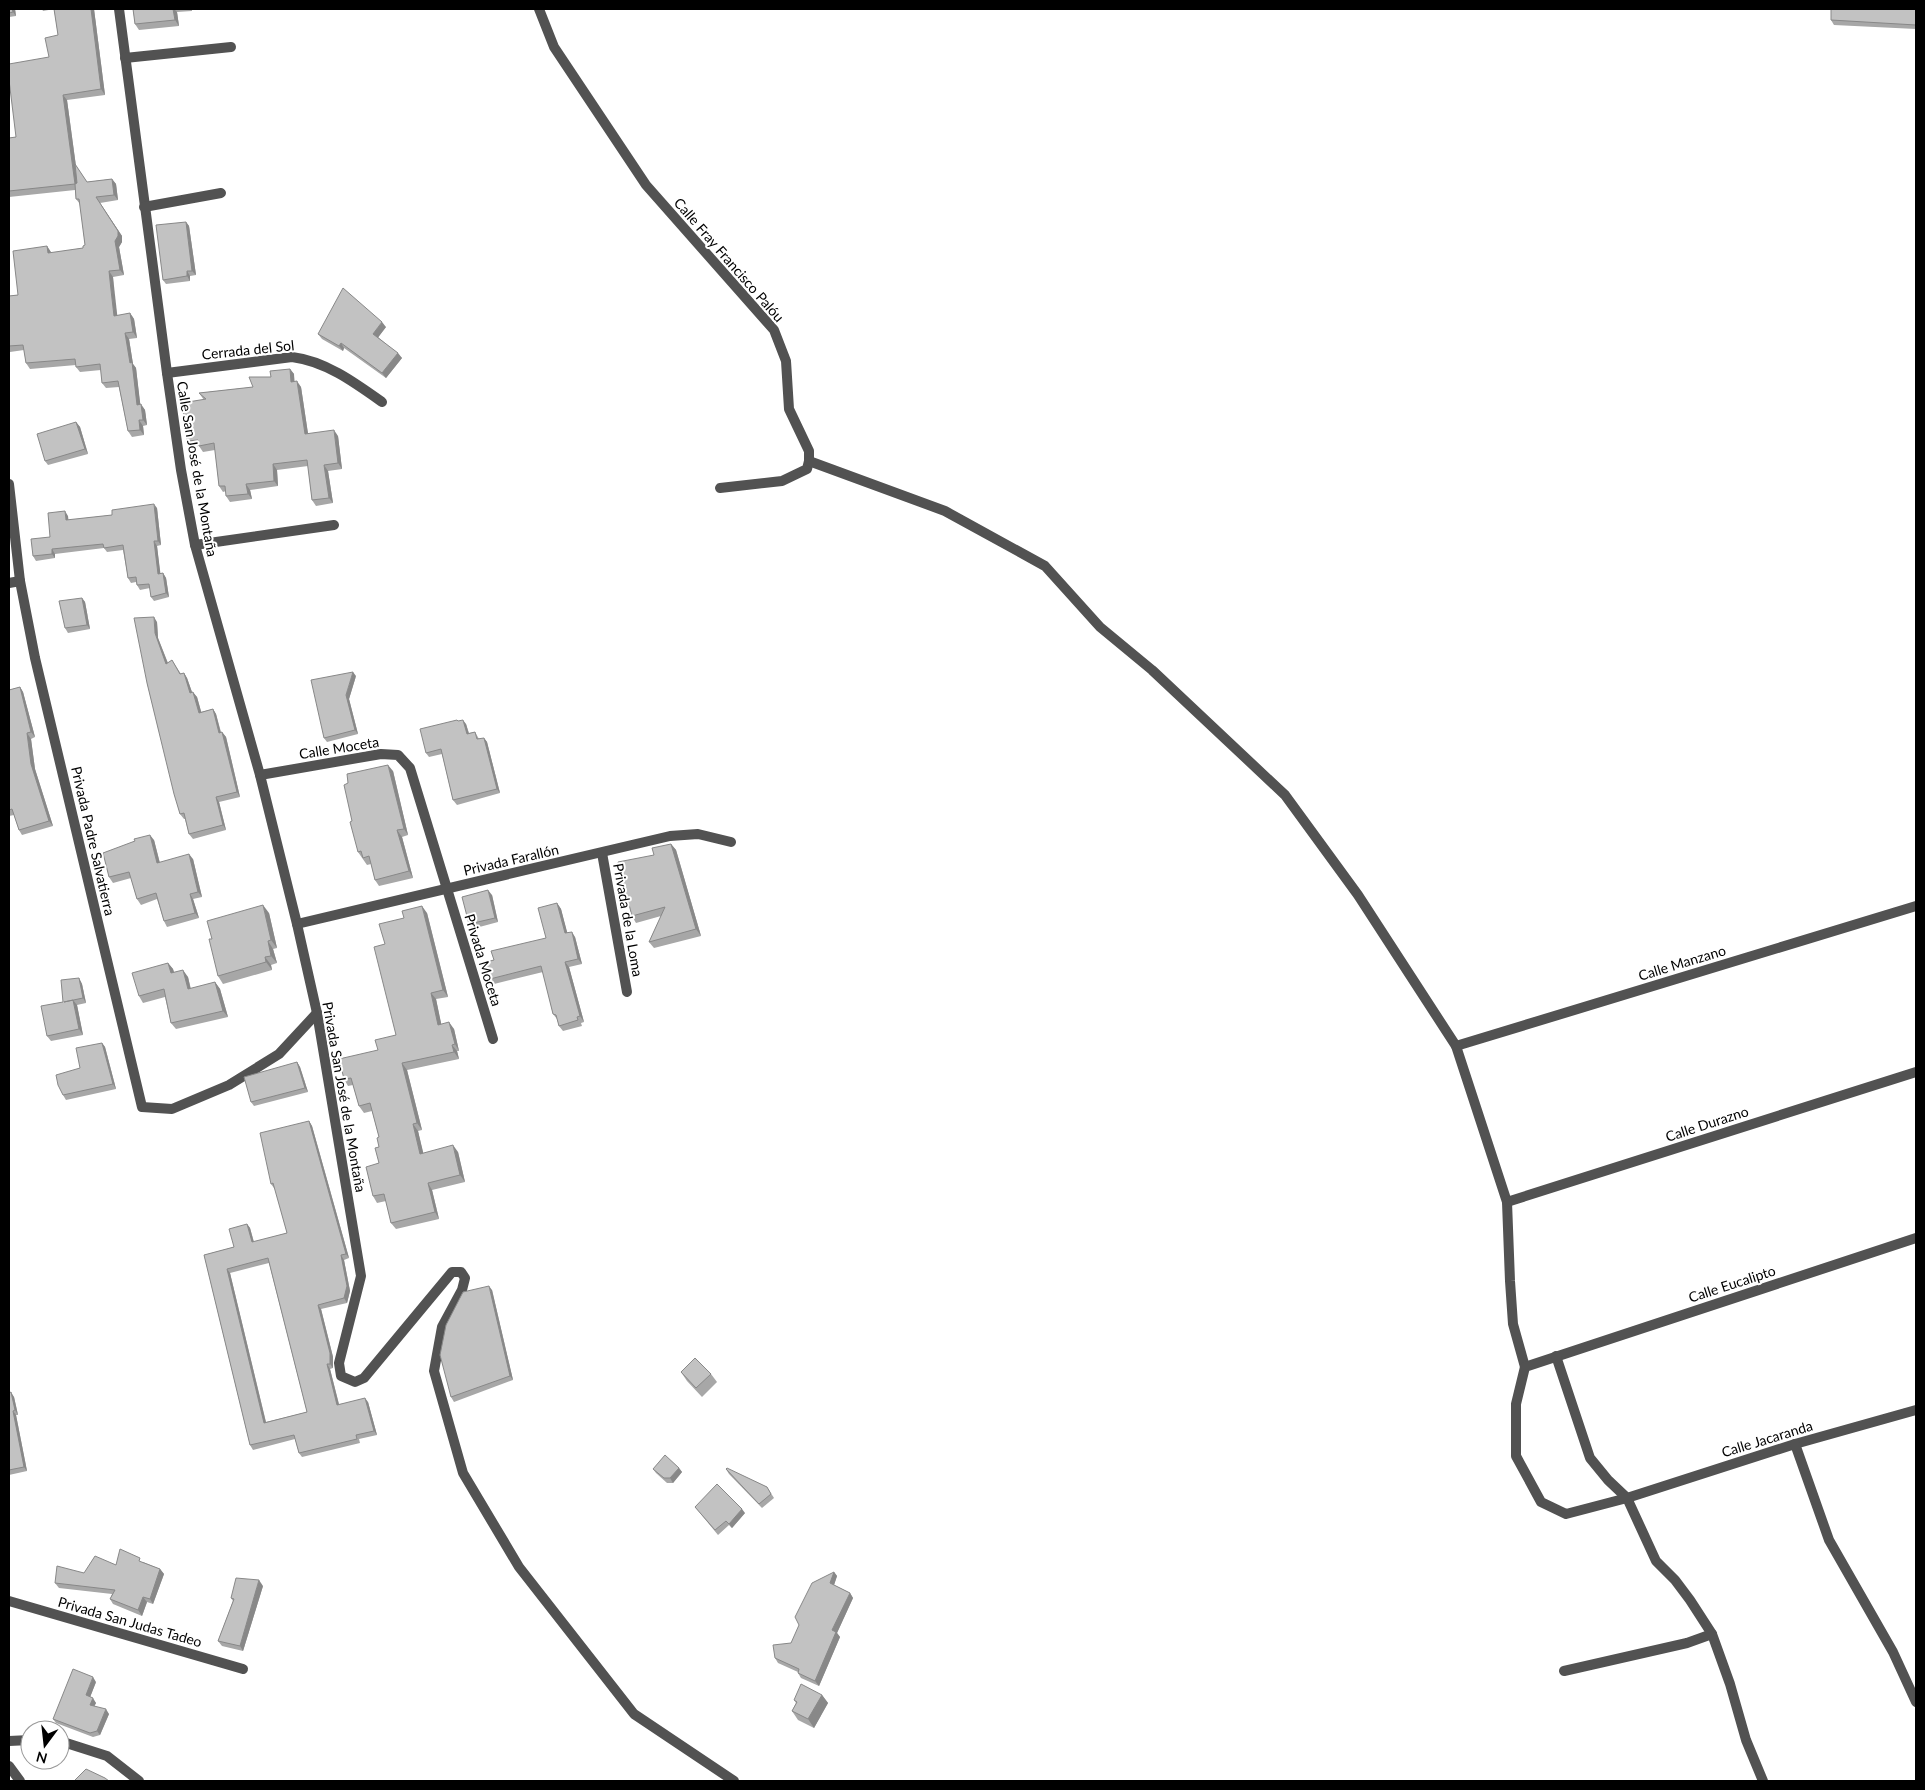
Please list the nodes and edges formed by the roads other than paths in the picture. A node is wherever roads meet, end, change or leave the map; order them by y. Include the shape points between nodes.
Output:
1 (119, 9) edge
2 (539, 9) edge
3 (231, 47) dead end
4 (126, 58) junction
5 (221, 193) dead end
6 (144, 207) junction
7 (167, 373) junction
8 (382, 402) dead end
9 (809, 461) junction
10 (9, 484) edge
11 (720, 488) dead end
12 (334, 525) dead end
13 (195, 545) junction
14 (20, 581) junction
15 (9, 583) edge
16 (260, 775) junction
17 (731, 842) dead end
18 (602, 853) junction
19 (448, 888) junction
20 (1916, 906) edge
21 (297, 924) junction
22 (627, 992) dead end
23 (317, 1013) junction
24 (493, 1039) dead end
25 (1456, 1046) junction
26 (1916, 1072) edge
27 (1507, 1202) junction
28 (1916, 1238) edge
29 (1556, 1356) junction
30 (1525, 1367) junction
31 (1916, 1410) edge
32 (1796, 1444) junction
33 (1627, 1498) junction
34 (9, 1601) edge
35 (1712, 1634) junction
36 (243, 1669) dead end
37 (1564, 1671) dead end
38 (1916, 1702) edge
39 (70, 1744) edge
40 (9, 1766) edge
41 (20, 1781) edge
42 (140, 1781) edge
43 (734, 1781) edge
44 (1763, 1781) edge

1 - 4 street, Calle San José de la Montaña
2 - 9 street, Calle Fray Francisco Palóu via 554,47 646,185 774,330 786,361 789,409 809,451
3 - 4 street
4 - 6 street, Calle San José de la Montaña
5 - 6 street
6 - 7 street, Calle San José de la Montaña
7 - 8 street, Cerrada del Sol via 292,357 309,359 352,381
7 - 13 street, Calle San José de la Montaña
9 - 11 street via 807,469 782,481
9 - 25 street via 945,511 1045,566 1100,627 1152,670 1285,794 1358,895
10 - 14 street, Privada Padre Salvatierra
12 - 13 street
13 - 16 street, Calle San José de la Montaña
14 - 15 street
14 - 23 street, Privada Padre Salvatierra via 35,658 142,1107 172,1109 229,1085 279,1054
16 - 19 street, Calle Moceta via 381,754 398,755 410,768
16 - 21 street, Calle San José de la Montaña
17 - 18 street, Privada Farallón via 698,834 670,836
18 - 19 street, Privada Farallón
18 - 22 street, Privada de la Loma
19 - 21 street, Privada Farallón
19 - 24 street, Privada Moceta
20 - 25 street, Calle Manzano
21 - 23 street, Privada San José de la Montaña
23 - 43 street, Privada San José de la Montaña via 361,1276 339,1363 341,1376 355,1382 364,1378 452,1272 461,1272 465,1278 462,1290 442,1327 434,1371 463,1473 519,1568 634,1714
25 - 27 street
26 - 27 street, Calle Durazno
27 - 30 street via 1513,1324
28 - 29 street, Calle Eucalipto
29 - 30 street, Calle Eucalipto
29 - 33 street via 1590,1458
30 - 33 street, Calle Jacaranda via 1516,1404 1516,1456 1541,1502 1566,1514
31 - 32 street, Calle Jacaranda
32 - 33 street, Calle Jacaranda
32 - 38 street via 1829,1540 1893,1652
33 - 35 street via 1656,1561 1685,1594
34 - 36 street, Privada San Judas Tadeo
35 - 37 street via 1687,1643
35 - 44 street via 1746,1740
39 - 42 street via 107,1756
40 - 41 street

